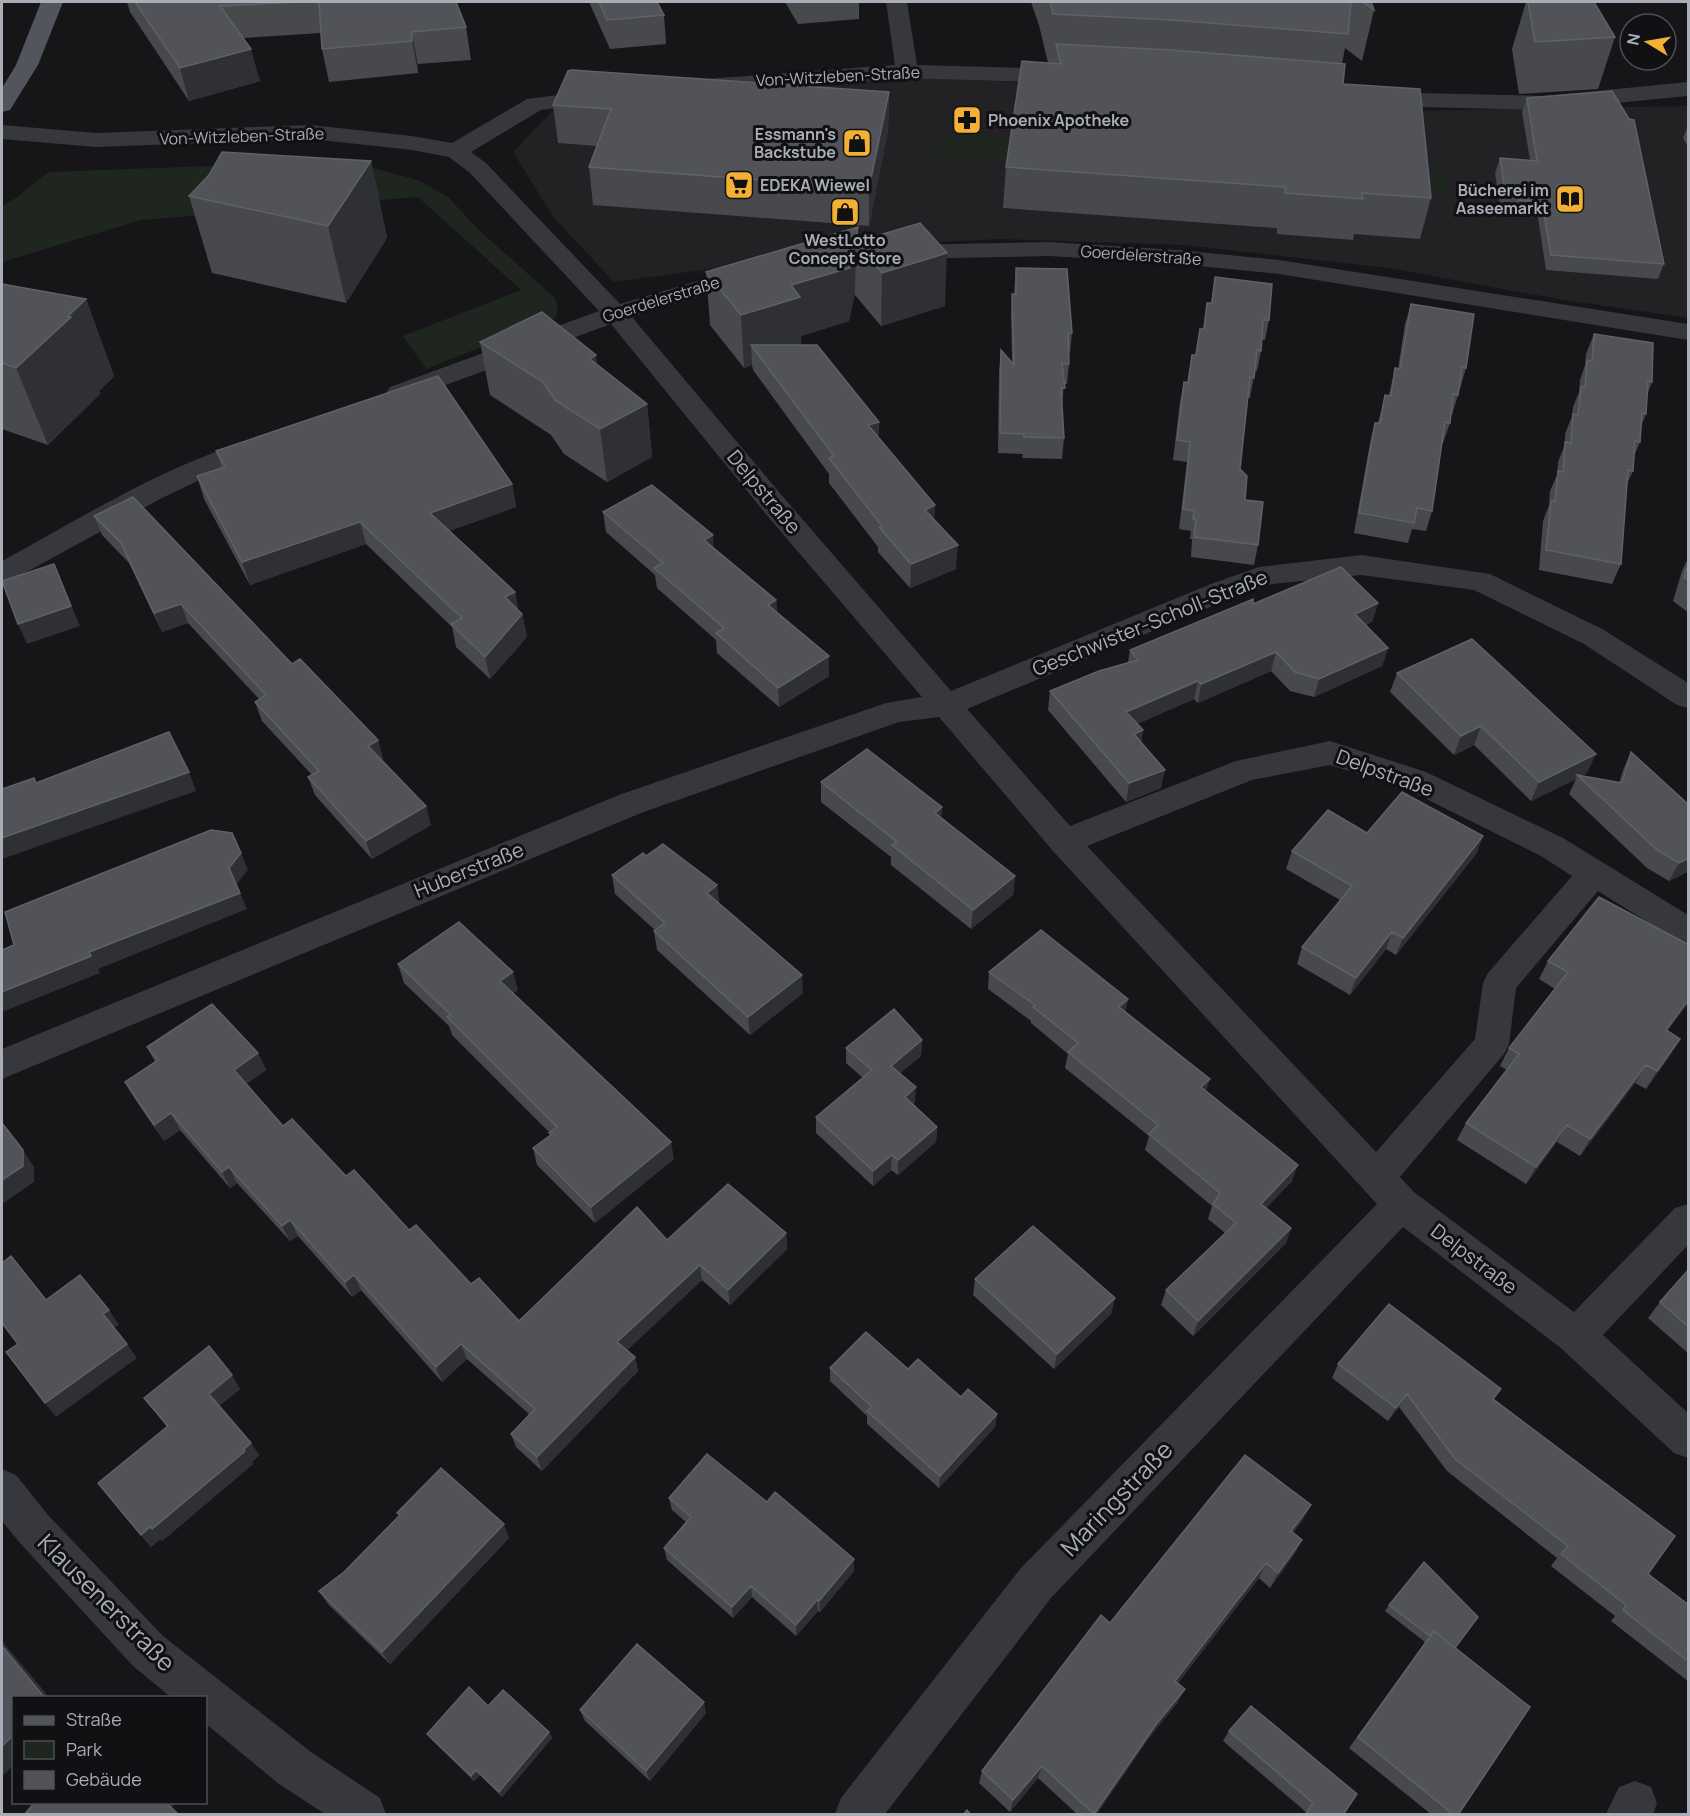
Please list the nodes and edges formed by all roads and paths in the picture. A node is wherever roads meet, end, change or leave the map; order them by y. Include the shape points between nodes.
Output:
1 (52, 2) edge
2 (896, 2) edge
3 (907, 70) junction
4 (1082, 77) edge
5 (1689, 89) edge
6 (664, 90) edge
7 (617, 95) edge
8 (1353, 97) edge
9 (2, 105) edge
10 (2, 132) edge
11 (456, 151) junction
12 (874, 253) edge
13 (778, 265) edge
14 (615, 313) junction
15 (1689, 332) edge
16 (376, 401) edge
17 (283, 437) edge
18 (2, 573) edge
19 (1689, 697) edge
20 (946, 705) junction
21 (1064, 842) junction
22 (1594, 873) junction
23 (1689, 931) edge
24 (2, 1064) edge
25 (1389, 1190) junction
26 (1689, 1220) edge
27 (1576, 1336) junction
28 (1689, 1439) edge
29 (2, 1490) edge
30 (205, 1696) edge
31 (207, 1698) edge
32 (364, 1815) edge
33 (857, 1815) edge

1 - 9 main road via 27,65
2 - 3 street
3 - 4 street, Von-Witzleben-Straße
3 - 6 street, Von-Witzleben-Straße via 735,81
5 - 8 street via 1545,103
7 - 11 street via 534,104
10 - 11 street, Von-Witzleben-Straße via 96,140 311,132
11 - 14 street, Delpstraße via 478,168
12 - 15 street, Goerdelerstraße via 1049,249 1178,257 1383,282
13 - 14 street, Goerdelerstraße
14 - 16 street, Goerdelerstraße
14 - 20 street, Delpstraße
17 - 18 street via 150,492
19 - 20 street, Geschwister-Scholl-Straße via 1594,637 1480,581 1361,565 1269,574
20 - 21 street, Delpstraße
20 - 24 street, Huberstraße via 897,711 630,804
21 - 22 street, Delpstraße via 1248,769 1330,753 1415,780 1552,847
21 - 25 street, Delpstraße
22 - 23 street, Delpstraße
22 - 25 street via 1500,983 1492,1044
25 - 27 street, Delpstraße
25 - 33 street, Maringstraße via 1036,1582
26 - 27 street
27 - 28 street, Delpstraße
29 - 30 street, Klausenerstraße via 148,1651
31 - 32 street, Klausenerstraße via 295,1768

